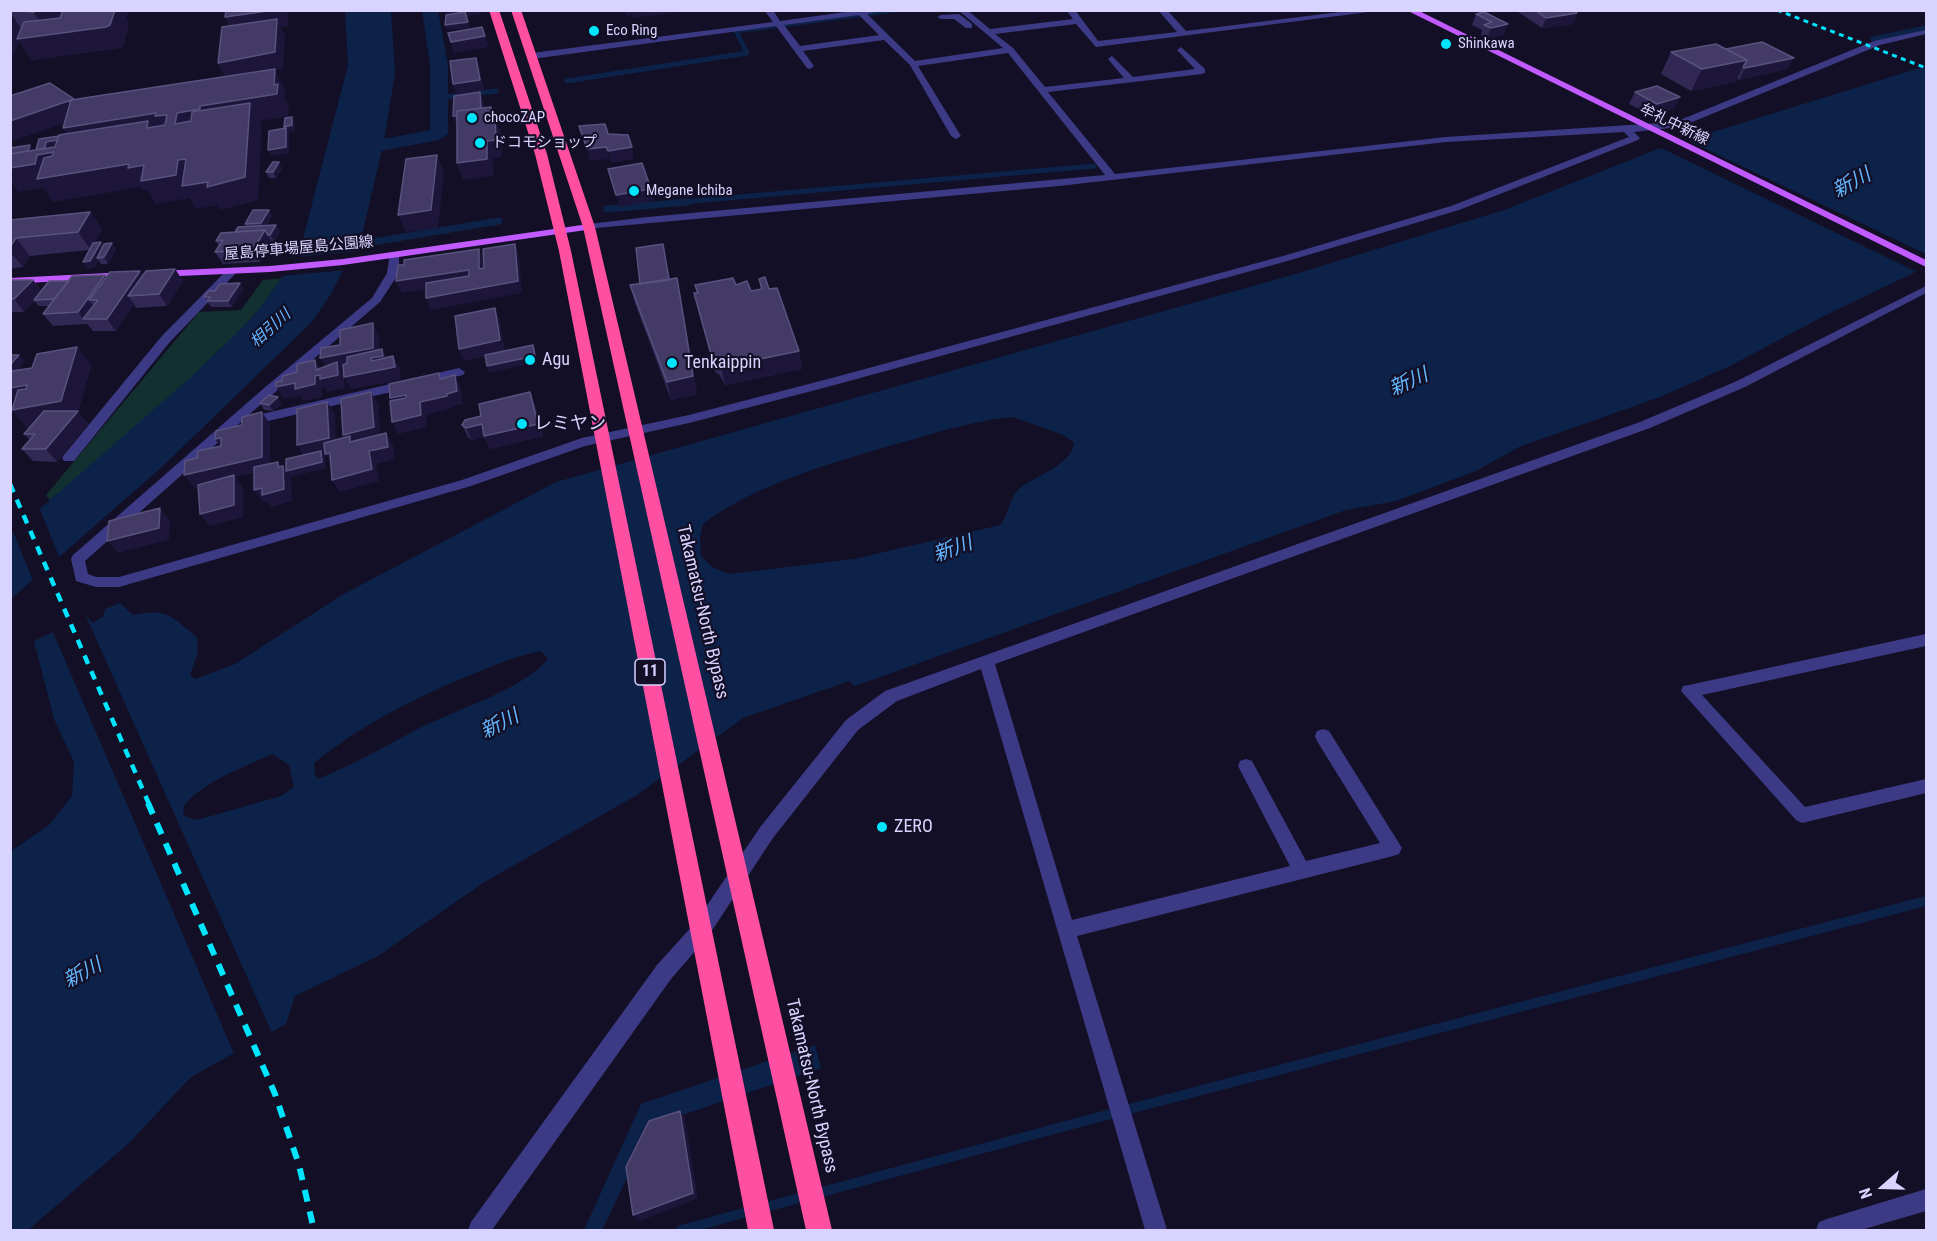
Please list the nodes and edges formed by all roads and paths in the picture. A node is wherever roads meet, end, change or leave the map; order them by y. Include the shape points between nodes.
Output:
1 (494, 10) edge
2 (516, 10) edge
3 (768, 10) edge
4 (882, 10) edge
5 (962, 10) edge
6 (1070, 10) edge
7 (1162, 10) edge
8 (1380, 10) edge
9 (1410, 10) edge
10 (861, 13) junction
11 (941, 17) dead end
12 (1078, 21) junction
13 (778, 24) junction
14 (988, 32) junction
15 (1926, 32) edge
16 (1183, 33) junction
17 (886, 37) junction
18 (798, 49) junction
19 (1181, 50) dead end
20 (1004, 53) junction
21 (532, 56) junction
22 (1112, 59) dead end
23 (913, 64) junction
24 (810, 66) dead end
25 (1130, 80) junction
26 (1043, 90) junction
27 (1648, 129) junction
28 (1627, 130) junction
29 (956, 136) dead end
30 (1112, 177) junction
31 (589, 227) junction
32 (560, 231) junction
33 (389, 256) junction
34 (1926, 264) edge
35 (232, 271) junction
36 (10, 281) edge
37 (1926, 290) edge
38 (459, 372) dead end
39 (227, 426) junction
40 (635, 433) junction
41 (604, 440) junction
42 (69, 458) dead end
43 (1926, 640) edge
44 (986, 661) junction
45 (1323, 736) dead end
46 (1246, 766) dead end
47 (1926, 786) edge
48 (1302, 871) junction
49 (739, 874) junction
50 (702, 929) junction
51 (1066, 930) junction
52 (1926, 1200) edge
53 (479, 1230) edge
54 (761, 1230) edge
55 (819, 1230) edge
56 (1156, 1230) edge
57 (1827, 1230) edge

1 - 32 highway, 11 via 541,154
2 - 21 highway, Takamatsu-North Bypass / 11
3 - 13 street
4 - 10 street
5 - 14 street
6 - 12 street
7 - 16 street
8 - 16 street
9 - 27 main road, 牟礼中新線
10 - 13 street
10 - 17 street
11 - 20 street via 956,16
12 - 14 street
12 - 16 street via 1096,44
13 - 18 street
13 - 21 street
14 - 20 street
15 - 27 street via 1877,43 1677,125
17 - 18 street
17 - 23 street
18 - 24 street
19 - 25 street via 1202,71
20 - 23 street
20 - 26 street
21 - 31 highway, Takamatsu-North Bypass / 11
22 - 25 street
23 - 29 street
25 - 26 street
26 - 30 street
27 - 28 street
27 - 34 main road, 牟礼中新線
28 - 30 street via 1502,135
28 - 40 street via 1635,138 1455,208 1036,327
30 - 31 street
31 - 32 main road, 屋島停車場屋島公園線
31 - 40 highway, Takamatsu-North Bypass / 11
32 - 33 main road, 屋島停車場屋島公園線
32 - 41 highway, 11
33 - 35 main road, 屋島停車場屋島公園線
33 - 39 street via 393,273 376,300
35 - 36 main road, 屋島停車場屋島公園線
35 - 42 street via 165,340
37 - 44 street via 1741,384 1645,425
38 - 39 street
39 - 41 street via 78,559 81,578 119,582
40 - 41 street
40 - 49 highway, Takamatsu-North Bypass / 11
41 - 50 highway, 11
43 - 47 street via 1689,691 1802,815
44 - 49 street via 891,696 852,725 767,832
44 - 51 street
45 - 48 street via 1393,848
46 - 48 street
48 - 51 street
49 - 50 street
49 - 55 highway, Takamatsu-North Bypass / 11
50 - 53 street via 664,972
50 - 54 highway, 11
51 - 56 street
52 - 57 street

